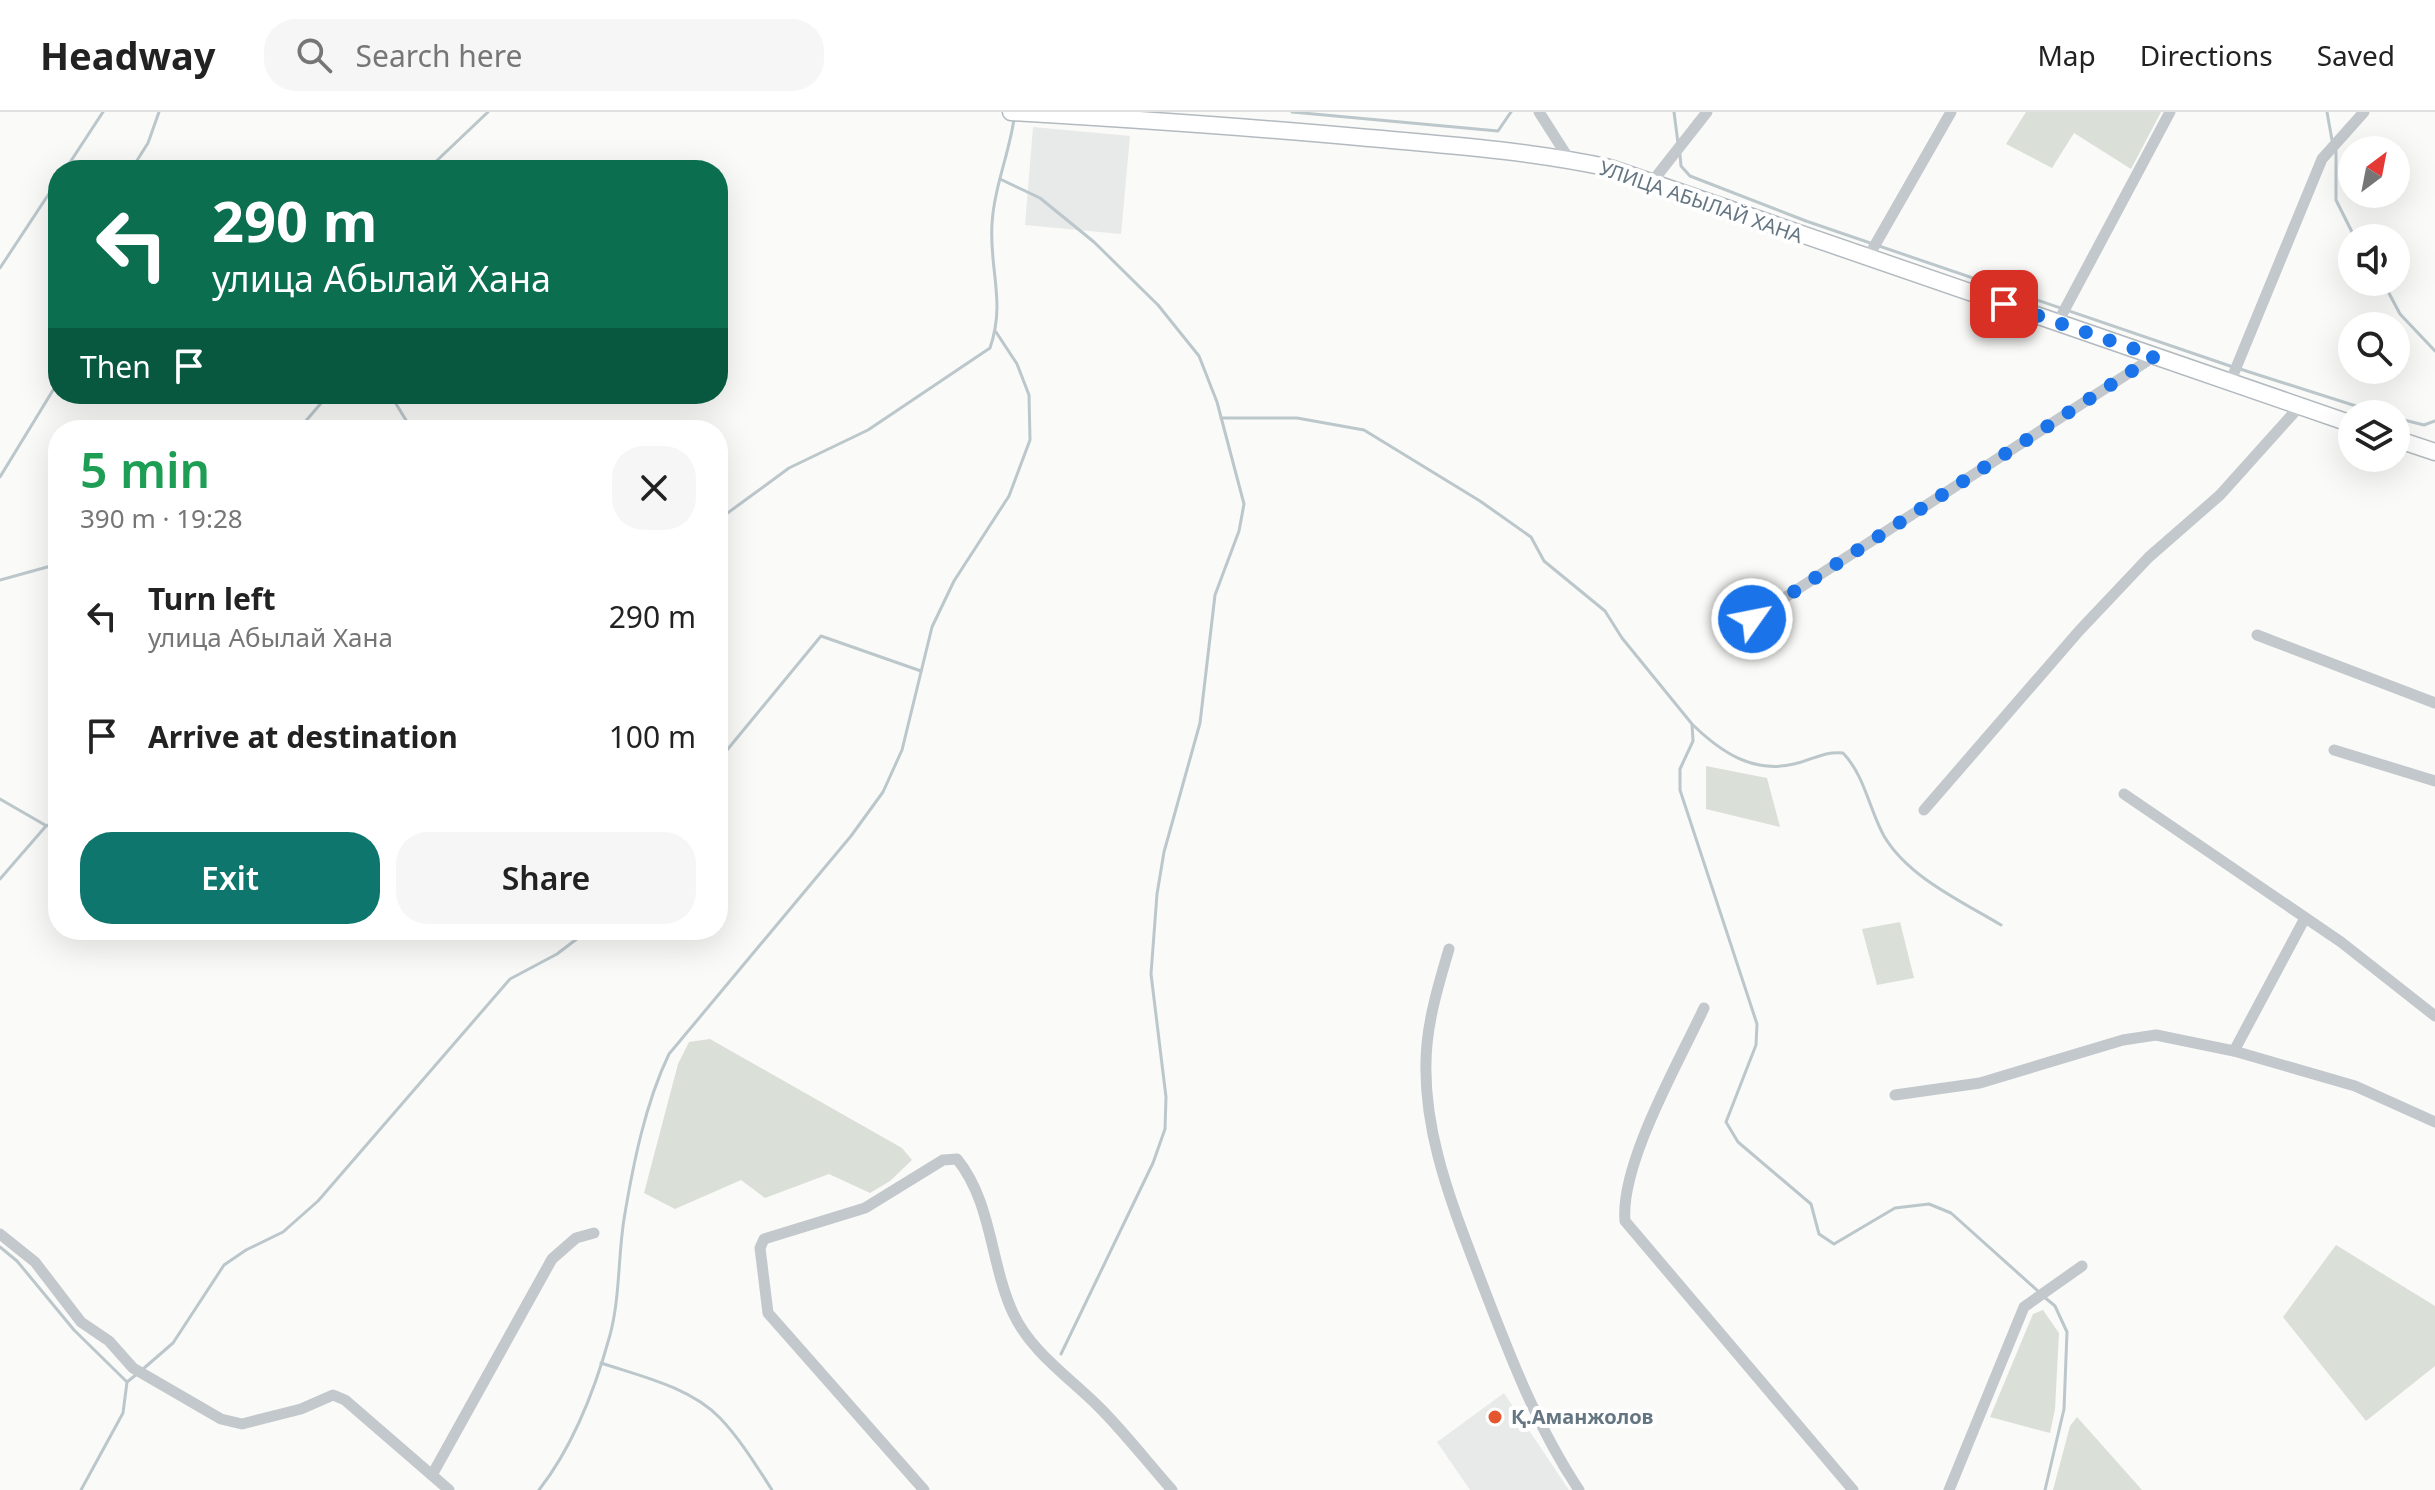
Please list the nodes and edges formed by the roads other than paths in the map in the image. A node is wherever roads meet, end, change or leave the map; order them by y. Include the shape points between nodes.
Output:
1 (1011, 112) edge
2 (1539, 112) edge
3 (1707, 112) edge
4 (1951, 112) edge
5 (2170, 112) edge
6 (2364, 112) edge
7 (1022, 113) edge
8 (1044, 113) edge
9 (1569, 159) junction
10 (1652, 182) junction
11 (1867, 259) junction
12 (2058, 322) junction
13 (2155, 356) junction
14 (2231, 380) junction
15 (2300, 406) junction
16 (2338, 419) edge
17 (2410, 444) edge
18 (2435, 452) edge
19 (1752, 619) dead end
20 (2257, 635) dead end
21 (2435, 703) edge
22 (2334, 750) dead end
23 (2435, 781) edge
24 (2124, 794) dead end
25 (1924, 810) dead end
26 (2305, 918) junction
27 (1449, 949) dead end
28 (1704, 1008) dead end
29 (2435, 1016) edge
30 (2234, 1051) junction
31 (1895, 1095) dead end
32 (2435, 1122) edge
33 (594, 1233) dead end
34 (0, 1234) edge
35 (2082, 1266) dead end
36 (432, 1475) junction
37 (445, 1489) edge
38 (924, 1490) edge
39 (1172, 1490) edge
40 (1579, 1490) edge
41 (1853, 1490) edge
42 (1949, 1490) edge

1 - 7 main road, УЛИЦА АБЫЛАЙ ХАНА
2 - 9 street
3 - 10 street
4 - 11 street
5 - 12 street
6 - 14 street via 2322,159
7 - 8 main road, УЛИЦА АБЫЛАЙ ХАНА
8 - 9 main road, УЛИЦА АБЫЛАЙ ХАНА
9 - 10 main road, УЛИЦА АБЫЛАЙ ХАНА
10 - 11 main road, УЛИЦА АБЫЛАЙ ХАНА
11 - 12 main road, УЛИЦА АБЫЛАЙ ХАНА
12 - 13 main road, УЛИЦА АБЫЛАЙ ХАНА
13 - 14 main road, УЛИЦА АБЫЛАЙ ХАНА
13 - 19 street
14 - 15 main road, УЛИЦА АБЫЛАЙ ХАНА
15 - 16 main road, УЛИЦА АБЫЛАЙ ХАНА
15 - 25 street via 2220,495 2149,557 2079,631
17 - 18 main road
20 - 21 street
22 - 23 street
24 - 26 street
26 - 29 street
26 - 30 street
27 - 40 street via 1427,1045 1430,1125 1445,1185 1515,1370
28 - 41 street via 1647,1130 1623,1200 1625,1221
30 - 31 street via 2156,1035 1980,1083
30 - 32 street via 2355,1086
33 - 36 street via 576,1238 552,1259
34 - 36 street via 35,1262 81,1322 109,1341 133,1368 221,1419 242,1424 333,1395
35 - 42 street via 2024,1307
36 - 37 street
38 - 39 street via 768,1313 760,1248 764,1239 865,1208 943,1160 957,1159 982,1203 1014,1314 1043,1356 1100,1408

